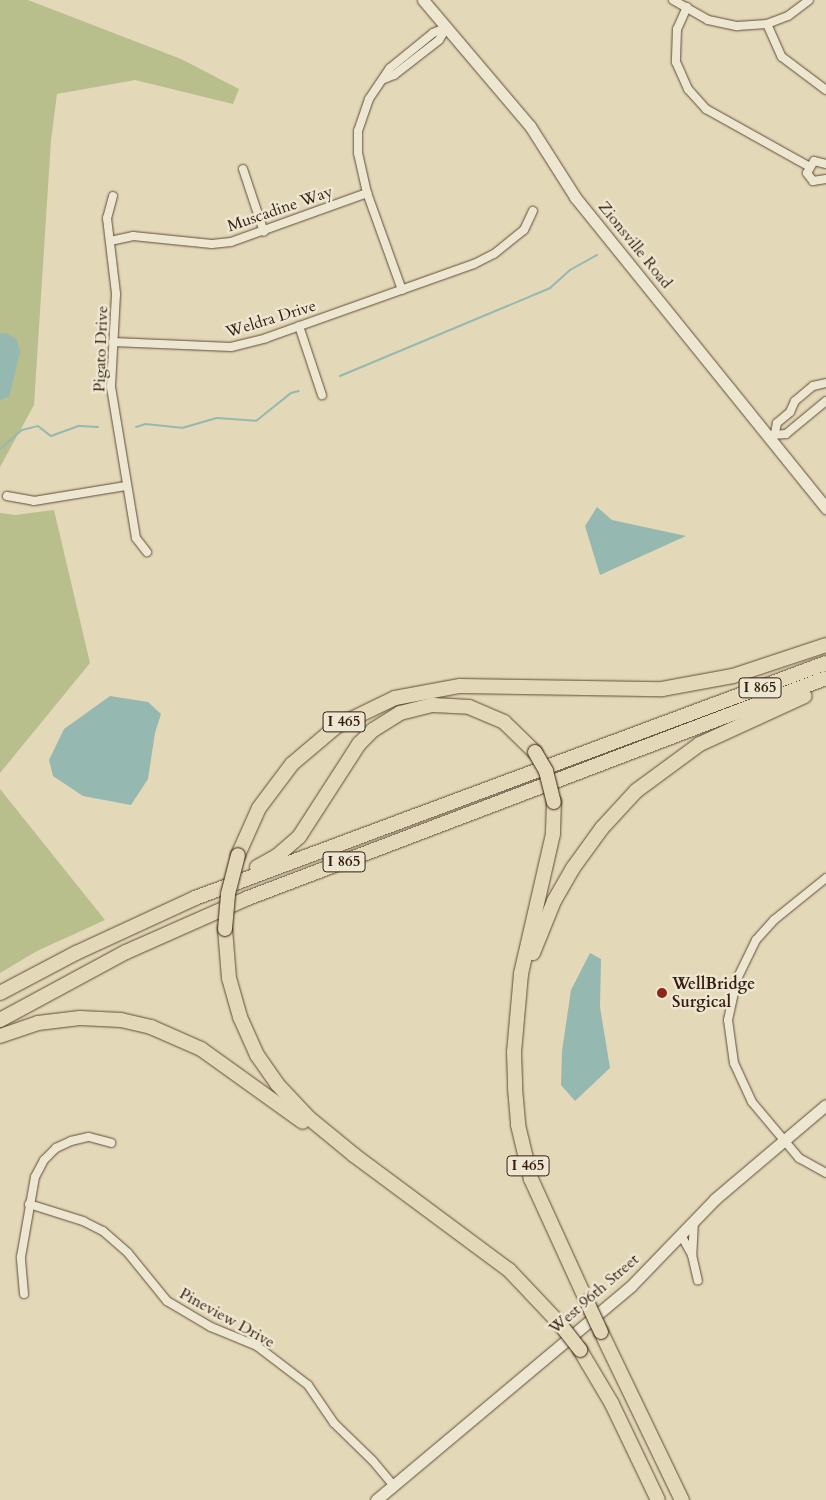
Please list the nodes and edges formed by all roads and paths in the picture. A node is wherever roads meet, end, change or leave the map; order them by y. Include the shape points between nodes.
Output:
1 (423, 0) edge
2 (673, 0) edge
3 (809, 0) edge
4 (687, 7) junction
5 (767, 24) junction
6 (447, 27) junction
7 (826, 90) edge
8 (826, 164) edge
9 (808, 166) junction
10 (243, 169) dead end
11 (826, 179) edge
12 (367, 193) junction
13 (113, 196) dead end
14 (533, 211) dead end
15 (264, 232) junction
16 (110, 241) junction
17 (402, 290) junction
18 (299, 326) junction
19 (113, 342) junction
20 (826, 383) edge
21 (322, 395) dead end
22 (826, 401) edge
23 (772, 436) junction
24 (126, 486) junction
25 (6, 496) dead end
26 (826, 508) edge
27 (148, 552) dead end
28 (826, 645) edge
29 (826, 663) edge
30 (826, 678) edge
31 (826, 688) edge
32 (826, 878) edge
33 (195, 898) junction
34 (0, 993) edge
35 (517, 1019) junction
36 (0, 1020) edge
37 (0, 1036) edge
38 (826, 1104) edge
39 (783, 1140) junction
40 (111, 1142) dead end
41 (354, 1156) junction
42 (826, 1174) edge
43 (28, 1204) junction
44 (694, 1221) junction
45 (681, 1235) junction
46 (692, 1255) junction
47 (698, 1280) dead end
48 (24, 1294) dead end
49 (393, 1485) junction
50 (376, 1500) edge
51 (658, 1500) edge
52 (682, 1500) edge

1 - 6 main road, Zionsville Road
2 - 4 street
3 - 5 street via 788,16
4 - 5 street via 708,20 737,26
4 - 9 street via 676,29 676,62 688,89 706,108
5 - 7 street via 782,57
6 - 12 street via 390,68 369,99 358,131 358,153
6 - 23 main road, Zionsville Road via 530,126 574,197
8 - 9 street via 817,160
9 - 11 street via 810,179 817,182
10 - 15 street
12 - 15 street, Muscadine Way
12 - 17 street
13 - 16 street, Pigato Drive via 107,218
14 - 17 street, Weldra Drive via 524,230 494,254
15 - 16 street, Muscadine Way via 212,244 133,236
16 - 19 street, Pigato Drive via 116,294
17 - 18 street, Weldra Drive
18 - 19 street, Weldra Drive via 231,347
18 - 21 street
19 - 24 street, Pigato Drive via 111,387
20 - 23 street via 813,386 795,400 790,412 777,423
22 - 23 street via 786,434
23 - 26 main road, Zionsville Road
24 - 25 street via 34,501
24 - 27 street, Pigato Drive via 136,538
28 - 41 highway, I 465, bridge via 733,676 662,689 460,686 395,698 337,726 292,764 262,802 238,855 228,894 225,929 232,989 257,1055 296,1106
29 - 33 highway, I 865
30 - 36 highway, I 865 via 248,898 126,952
31 - 35 highway, I 465 via 700,744 645,783 618,809 586,848 554,901 531,958
32 - 39 street via 774,920 756,940 740,971 730,1003 729,1036 739,1079 752,1102
33 - 34 highway, I 865 via 76,953
33 - 35 highway, bridge via 268,861 295,841 359,744 373,730 400,713 432,705 469,707 504,722 535,752 546,771 554,802 553,834 521,974
35 - 52 highway, I 465, bridge via 515,1088 526,1162 544,1214
37 - 41 highway via 38,1023 80,1018 121,1020 161,1030 211,1055
38 - 39 main road, West 96th Street
39 - 42 street via 799,1158
39 - 44 main road, West 96th Street
40 - 43 street via 89,1137 56,1148 44,1160 35,1178
41 - 51 highway, I 465, bridge via 490,1255 560,1324 580,1350 612,1404
43 - 48 street via 20,1266
43 - 49 street, Pineview Drive via 83,1221 103,1231 128,1253 167,1301 210,1327 257,1346 308,1385 334,1423 374,1461
44 - 45 main road, West 96th Street
44 - 46 street
45 - 46 street
45 - 49 main road, West 96th Street via 631,1286
46 - 47 street
49 - 50 main road, West 96th Street

